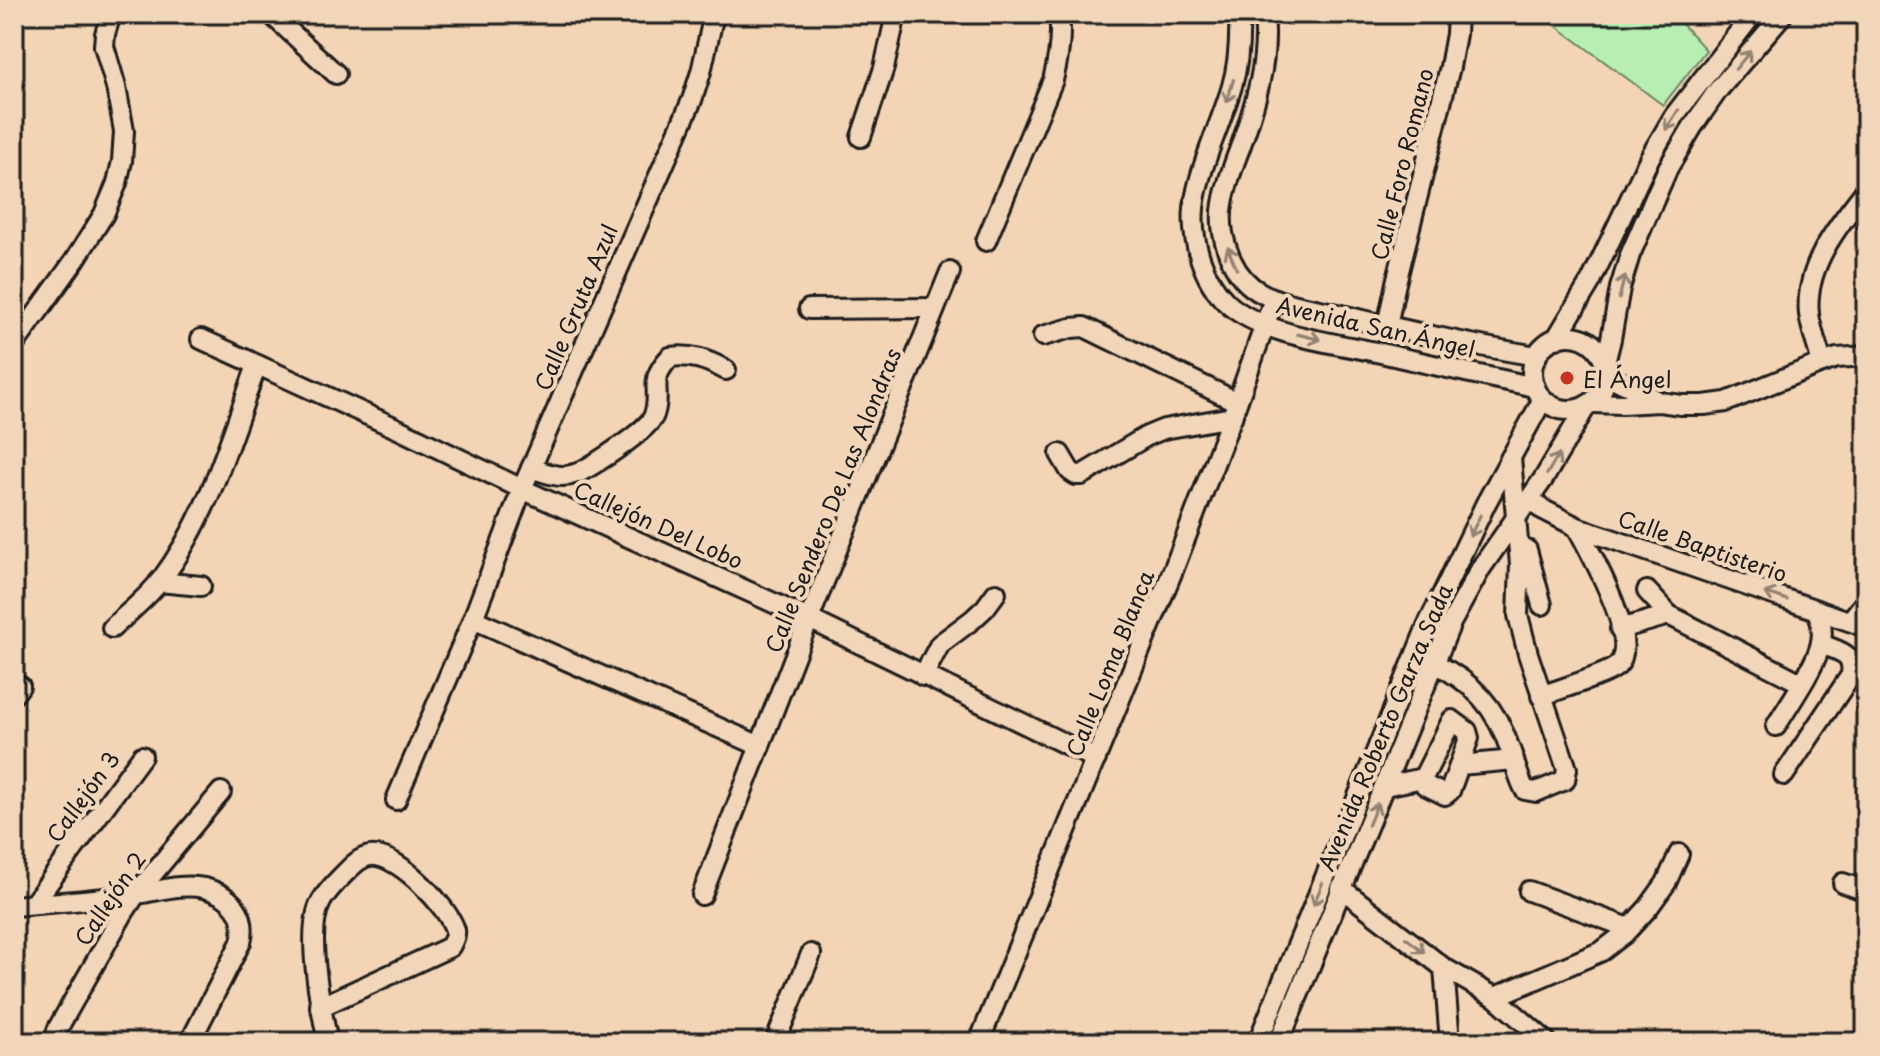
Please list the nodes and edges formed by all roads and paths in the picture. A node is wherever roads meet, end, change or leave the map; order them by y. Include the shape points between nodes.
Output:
1 (111, 14) edge
2 (271, 14) edge
3 (714, 14) edge
4 (896, 14) edge
5 (1059, 14) edge
6 (1239, 14) edge
7 (1264, 14) edge
8 (1457, 14) edge
9 (1753, 14) edge
10 (1783, 14) edge
11 (336, 74) dead end
12 (861, 137) dead end
13 (1866, 190) edge
14 (986, 241) dead end
15 (950, 272) dead end
16 (1274, 299) junction
17 (935, 308) junction
18 (809, 309) dead end
19 (1264, 325) junction
20 (1387, 326) junction
21 (1043, 336) dead end
22 (201, 339) dead end
23 (1556, 339) junction
24 (14, 345) edge
25 (1537, 356) junction
26 (1866, 356) edge
27 (1822, 363) junction
28 (257, 365) junction
29 (1606, 369) junction
30 (726, 370) dead end
31 (1539, 393) junction
32 (1660, 402) junction
33 (1589, 404) junction
34 (1234, 410) junction
35 (1060, 454) dead end
36 (1511, 457) junction
37 (531, 468) junction
38 (522, 489) junction
39 (1523, 509) junction
40 (1577, 527) junction
41 (1452, 575) junction
42 (159, 582) junction
43 (201, 586) dead end
44 (1647, 591) dead end
45 (996, 593) dead end
46 (1866, 601) edge
47 (1542, 605) dead end
48 (1817, 611) junction
49 (1669, 615) junction
50 (473, 619) junction
51 (809, 619) junction
52 (1858, 624) edge
53 (112, 628) dead end
54 (1620, 629) junction
55 (1821, 644) junction
56 (1434, 663) junction
57 (923, 676) junction
58 (1801, 683) junction
59 (1541, 696) junction
60 (1776, 726) dead end
61 (1382, 737) junction
62 (760, 746) junction
63 (142, 756) dead end
64 (1096, 759) junction
65 (1514, 760) junction
66 (1460, 765) junction
67 (1784, 775) dead end
68 (1423, 778) junction
69 (1385, 786) junction
70 (221, 792) dead end
71 (396, 800) dead end
72 (1679, 854) dead end
73 (1843, 883) dead end
74 (1341, 888) junction
75 (1529, 891) dead end
76 (1866, 891) edge
77 (136, 894) junction
78 (702, 895) dead end
79 (24, 905) edge
80 (1629, 928) junction
81 (811, 954) dead end
82 (1444, 968) junction
83 (1495, 997) junction
84 (320, 1007) junction
85 (53, 1042) edge
86 (190, 1042) edge
87 (328, 1042) edge
88 (775, 1042) edge
89 (979, 1042) edge
90 (1258, 1042) edge
91 (1279, 1042) edge
92 (1450, 1042) edge
93 (1547, 1042) edge

1 - 24 street via 104,46 124,131 117,183 75,260
2 - 11 street
3 - 37 street, Calle Gruta Azul via 692,100
4 - 12 street
5 - 14 street via 1060,55 1053,80
6 -> 19 street, Avenida San Ángel via 1236,66 1200,179 1195,238 1216,292
16 -> 7 street, Avenida San Ángel via 1238,273 1222,229 1228,183 1260,86
8 - 20 street, Calle Foro Romano via 1450,67
9 -> 23 street via 1674,116
29 -> 10 street via 1630,255 1668,168 1718,90
13 - 27 street via 1815,270 1809,314
15 - 17 street, Calle Sendero De Las Alondras
16 - 19 street, Calle Loma Blanca
16 - 20 street, Avenida San Ángel
17 - 18 street
17 - 51 street, Calle Sendero De Las Alondras
19 -> 31 street, Avenida San Ángel
19 - 34 street, Calle Loma Blanca
20 - 25 street, Avenida San Ángel
21 - 34 street via 1084,327
22 - 28 street, Callejón Del Lobo
23 - 25 street
23 - 29 street via 1580,337 1591,343
25 - 31 street via 1533,377
26 - 27 street
27 - 32 street via 1726,402
28 - 38 street, Callejón Del Lobo
28 - 42 street via 211,495
29 - 32 street
29 - 33 street via 1602,391
30 - 37 street via 702,358 670,357 656,378 654,417 639,433 578,473 562,476
31 - 33 street via 1559,409
31 - 36 street, Avenida Roberto Garza Sada
32 - 33 street
39 -> 33 street, Avenida Roberto Garza Sada
34 - 35 street via 1147,436 1082,475 1070,471
34 - 64 street, Calle Loma Blanca
36 - 39 street
36 -> 41 street, Avenida Roberto Garza Sada
37 - 38 street, Calle Gruta Azul
38 - 50 street, Calle Gruta Azul
38 - 51 street, Callejón Del Lobo
39 - 40 street, Calle Baptisterio via 1540,508
39 - 47 street
39 - 56 street, Avenida Roberto Garza Sada via 1464,596
39 - 59 street via 1518,615
48 -> 40 street, Calle Baptisterio
40 - 54 street via 1614,602
41 - 56 street via 1450,604 1432,644
41 - 61 street, Avenida Roberto Garza Sada
42 - 43 street
42 - 53 street
44 - 49 street
45 - 57 street via 940,644
46 - 52 street
48 - 52 street, Calle Baptisterio
48 - 55 street
49 - 54 street
49 - 58 street
50 - 62 street
50 - 71 street, Calle Gruta Azul
51 - 57 street, Callejón Del Lobo
51 - 62 street, Calle Sendero De Las Alondras
54 - 59 street via 1625,648 1617,665
55 - 58 street
55 - 67 street via 1847,655 1851,675
56 - 61 street via 1419,676 1397,726
56 - 65 street via 1475,689 1502,729
56 - 69 street, Avenida Roberto Garza Sada
57 - 64 street, Callejón Del Lobo
58 - 60 street
59 - 65 street via 1567,775 1562,782 1529,792
61 -> 90 street, Avenida Roberto Garza Sada
62 - 78 street, Calle Sendero De Las Alondras
63 - 79 street, Callejón 3
64 - 89 street, Calle Loma Blanca
65 - 66 street
66 - 68 street via 1447,794 1425,785
66 - 68 street via 1469,738 1452,720
68 - 69 street
74 -> 69 street, Avenida Roberto Garza Sada
70 - 77 street, Callejón 2
72 - 80 street via 1666,883
73 - 76 street
74 -> 82 street
74 - 91 street, Avenida Roberto Garza Sada
75 - 80 street
77 - 79 street
77 - 85 street, Callejón 2
77 - 86 street via 206,889 227,899 242,916 241,942
80 - 83 street via 1602,951
81 - 88 street
82 - 83 street
82 - 92 street
83 - 93 street
84 - 84 street via 314,936 320,902 361,858 375,855 395,863 441,905 455,939 450,947
84 - 87 street

